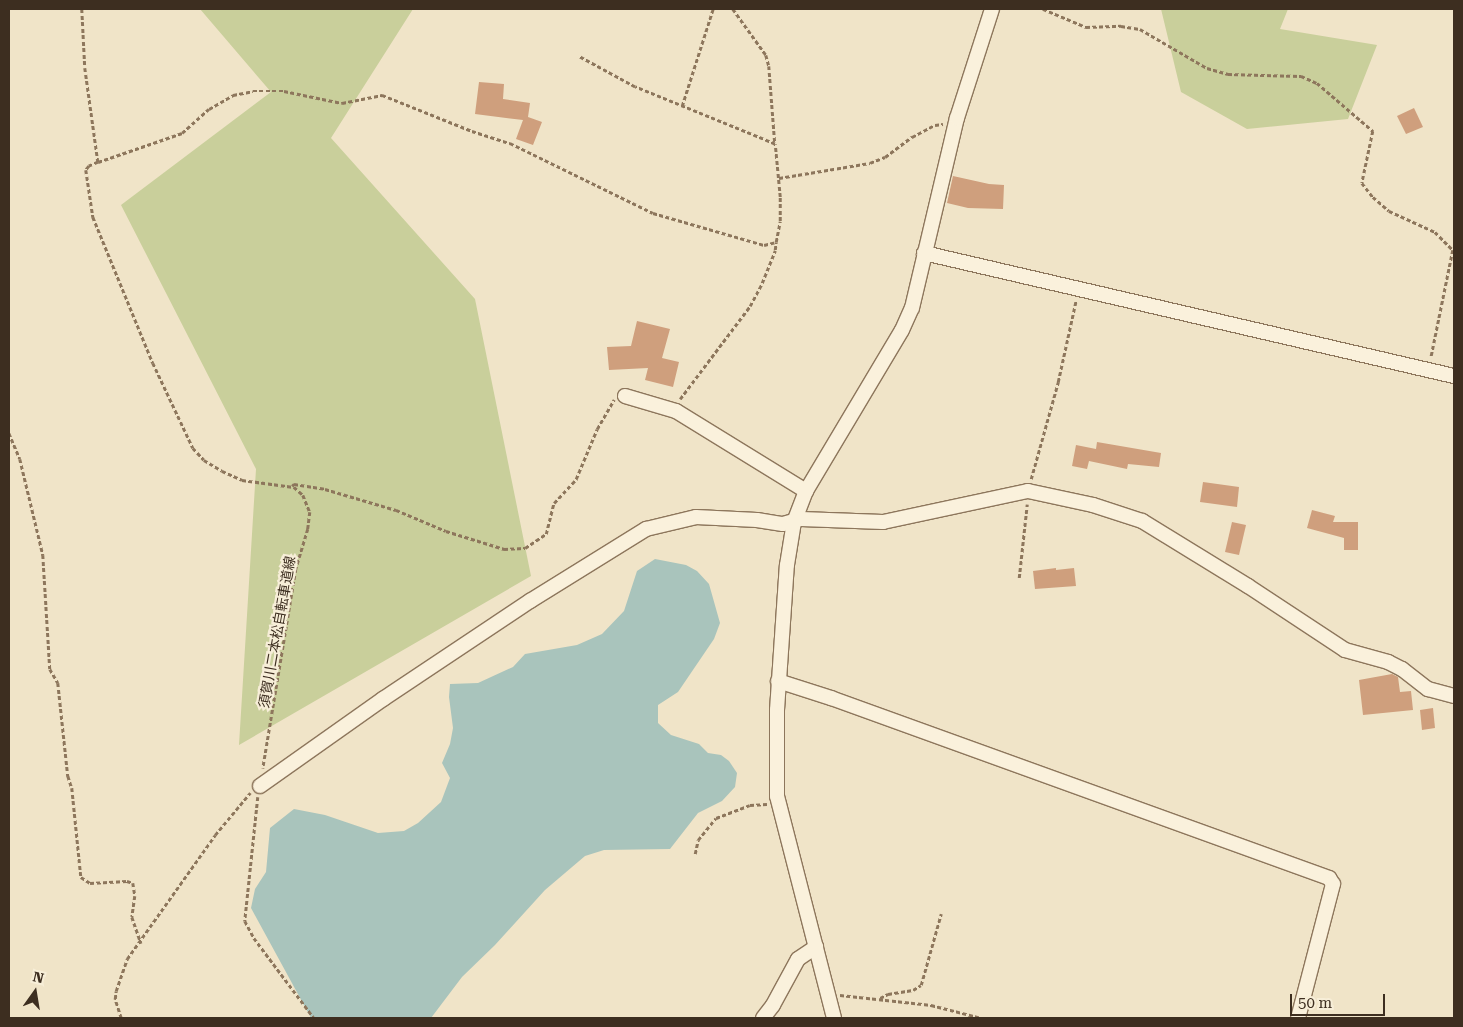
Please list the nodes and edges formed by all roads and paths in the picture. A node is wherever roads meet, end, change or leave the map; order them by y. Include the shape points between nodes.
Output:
1 (82, 9) edge
2 (713, 9) edge
3 (733, 9) edge
4 (992, 9) edge
5 (1043, 9) edge
6 (580, 57) dead end
7 (682, 106) junction
8 (955, 124) junction
9 (775, 144) junction
10 (98, 162) junction
11 (779, 178) junction
12 (776, 242) junction
13 (924, 253) junction
14 (1078, 289) junction
15 (1428, 369) junction
16 (1454, 376) edge
17 (625, 396) joint
18 (672, 410) junction
19 (9, 433) edge
20 (292, 486) junction
21 (806, 491) junction
22 (1028, 491) junction
23 (794, 522) junction
24 (1019, 578) dead end
25 (778, 681) junction
26 (1454, 696) edge
27 (260, 786) junction
28 (779, 804) junction
29 (695, 854) dead end
30 (941, 914) dead end
31 (141, 943) junction
32 (816, 947) junction
33 (828, 994) junction
34 (880, 998) junction
35 (121, 1018) edge
36 (314, 1018) edge
37 (763, 1018) edge
38 (834, 1018) edge
39 (982, 1018) edge
40 (1298, 1018) edge

1 - 10 path via 84,68
2 - 7 path
3 - 9 path via 768,60
4 - 8 street
5 - 15 path via 1086,27 1121,26 1140,30 1206,68 1228,74 1301,76 1317,83 1373,131 1362,183 1389,211 1435,232 1453,250
6 - 7 path via 635,87
7 - 9 path
8 - 11 path via 935,125 870,163
8 - 13 street
9 - 11 path
10 - 12 path via 182,133 233,95 284,91 342,103 382,94 510,143 629,204 764,245
10 - 20 path via 86,170 93,217 134,319 193,448 211,465 232,477
11 - 12 path via 780,221
12 - 18 path via 750,306
13 - 14 street
13 - 21 street via 907,321
14 - 15 street
14 - 22 path via 1058,382
15 - 16 street
17 - 18 street
17 - 20 path via 610,404 576,479 554,504 546,534 525,548 504,549 454,534 396,510 325,489
18 - 21 street
19 - 31 path via 20,458 43,555 50,669 58,683 81,877 90,882 133,883 136,896 132,917
20 - 27 path, 須賀川二本松自転車道線 via 306,499 310,521 296,569
21 - 23 street
22 - 23 street via 883,522 810,519
22 - 24 path
22 - 26 street via 1093,505 1142,521 1345,650 1388,662 1428,689
23 - 25 street via 786,565
23 - 27 street via 783,524 696,517 646,529 530,601
25 - 28 street via 776,780
25 - 40 street via 1330,878 1334,884
27 - 31 path via 245,798 215,835
27 - 36 path, 須賀川二本松自転車道線 via 245,921 254,938
28 - 29 path via 750,805 716,818 698,840
28 - 32 street
30 - 34 path via 921,985
31 - 35 path via 127,959 117,984 116,999
32 - 33 street
32 - 37 street via 798,959
33 - 34 path
33 - 38 street
34 - 39 path via 930,1005

